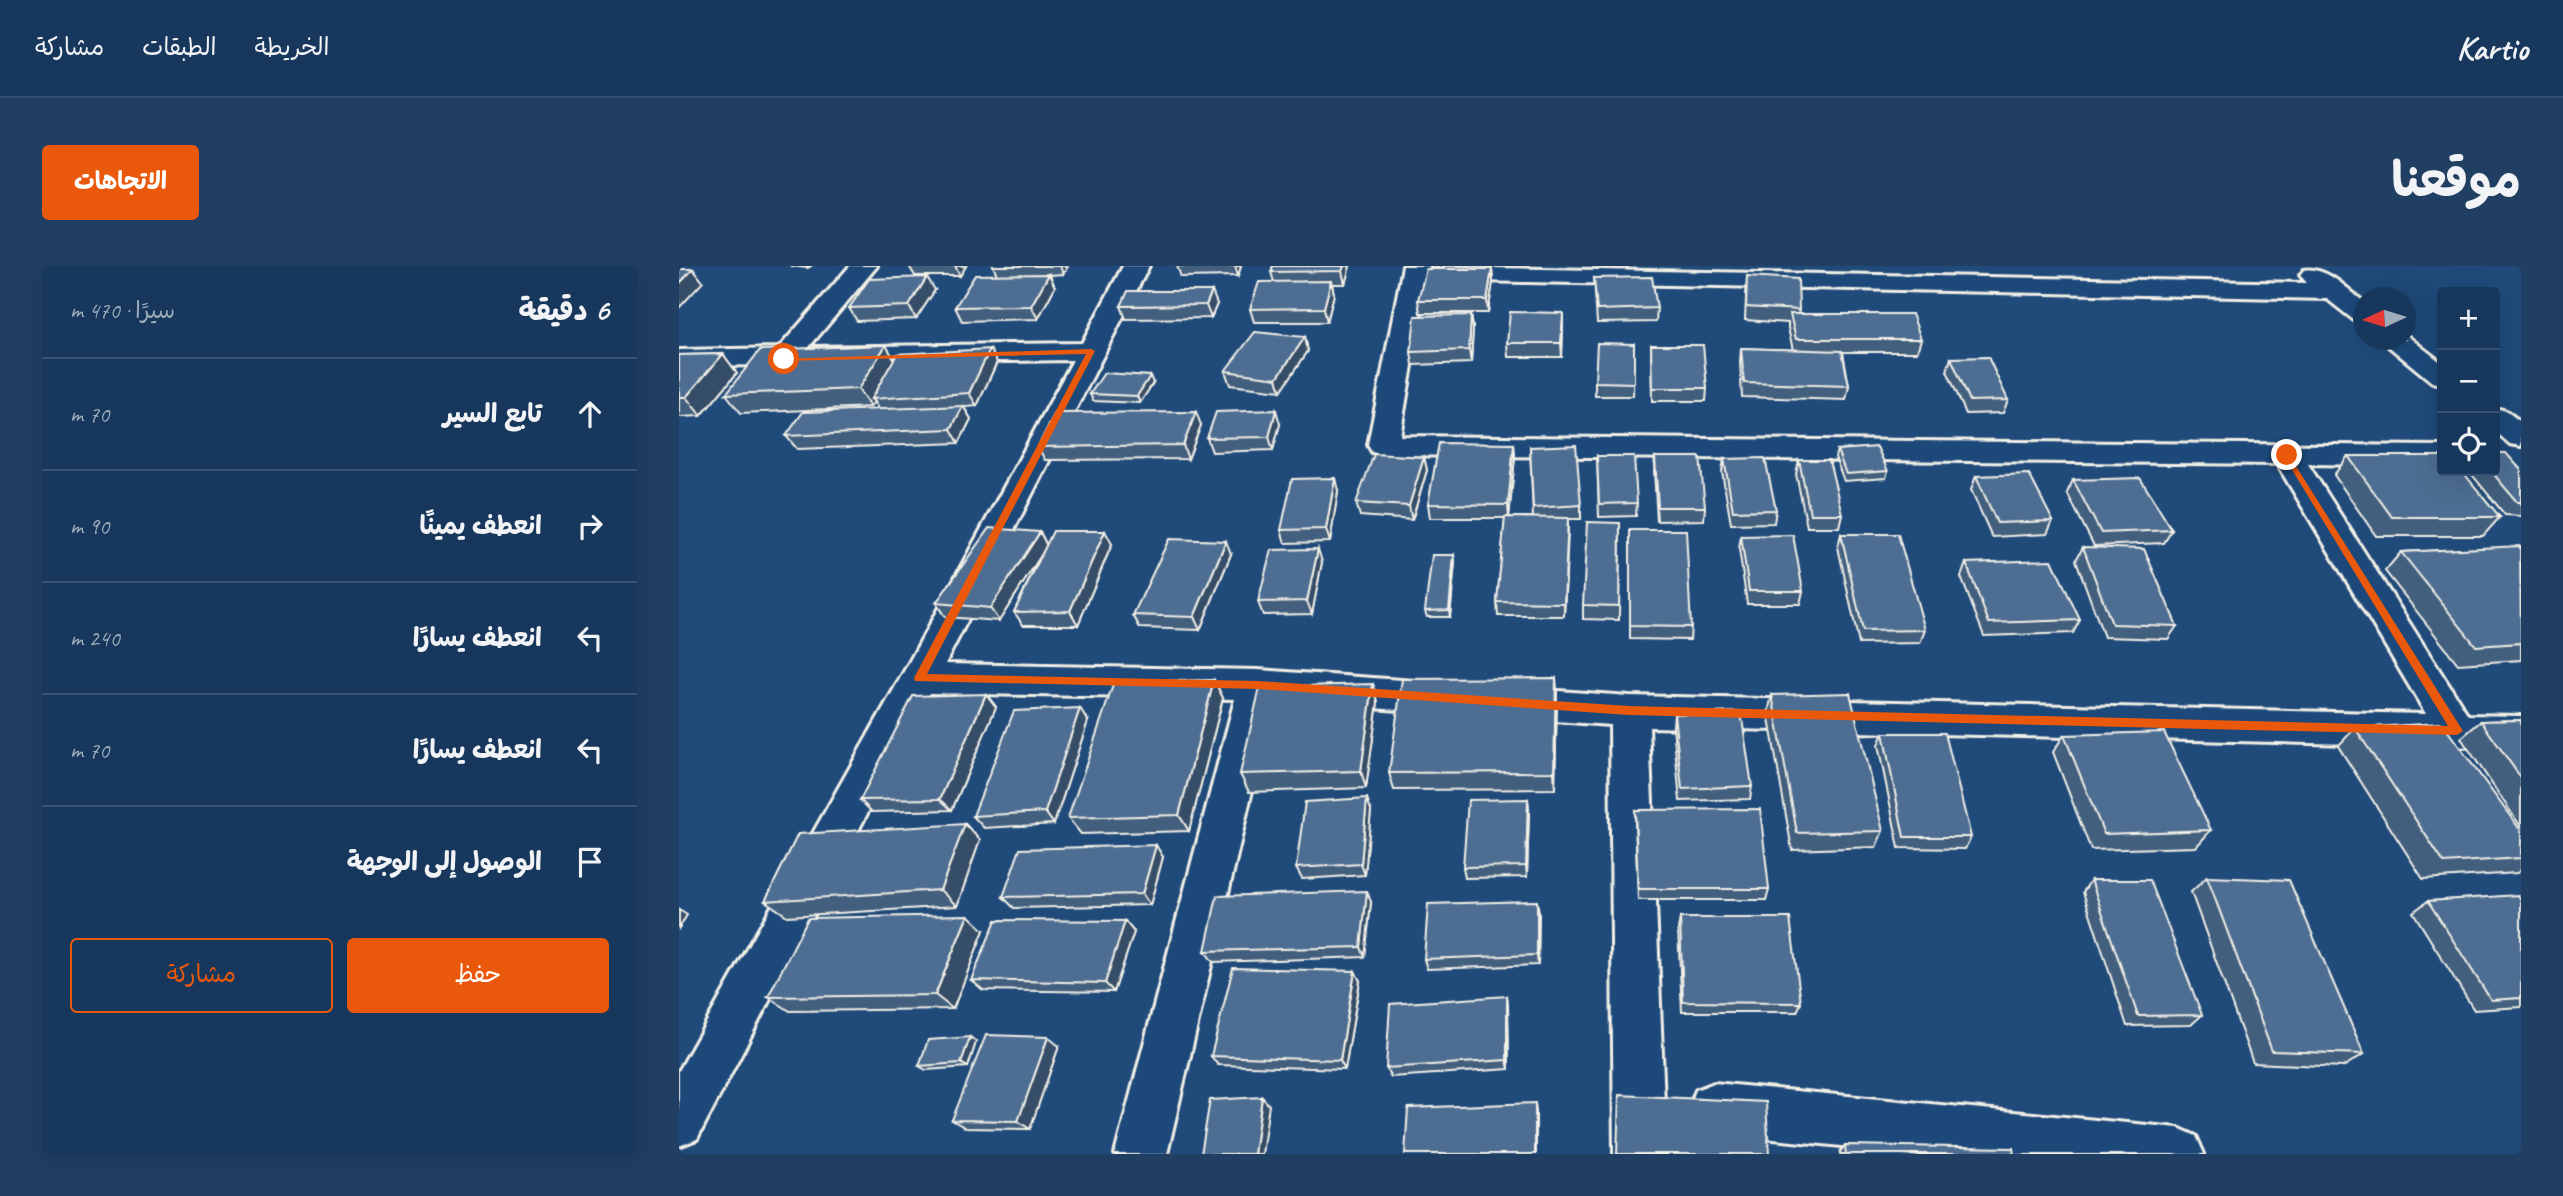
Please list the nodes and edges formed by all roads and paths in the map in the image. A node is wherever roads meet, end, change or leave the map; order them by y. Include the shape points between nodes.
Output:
1 (864, 266) edge
2 (1136, 266) edge
3 (2301, 266) edge
4 (1416, 270) edge
5 (1627, 272) edge
6 (2333, 291) junction
7 (2353, 306) edge
8 (2408, 350) edge
9 (1091, 351) junction
10 (679, 358) edge
11 (784, 359) junction
12 (2437, 372) edge
13 (2500, 421) edge
14 (2521, 437) edge
15 (2287, 455) junction
16 (2437, 456) edge
17 (2500, 457) edge
18 (2521, 457) edge
19 (919, 678) junction
20 (1258, 685) junction
21 (1629, 711) junction
22 (2457, 731) junction
23 (2521, 732) edge
24 (1639, 1100) junction
25 (679, 1121) edge
26 (2125, 1152) edge
27 (1141, 1154) edge
28 (1640, 1154) edge
29 (2178, 1154) edge

1 - 11 street
2 - 9 street
3 - 6 street
4 - 5 street
4 - 15 street via 1383,445
5 - 6 street
6 - 7 street
8 - 12 street
9 - 11 street
9 - 19 street
10 - 11 street
13 - 14 street
15 - 16 street
15 - 22 street
17 - 18 street
19 - 20 street
19 - 25 street
20 - 21 street
20 - 27 street
21 - 22 street
21 - 24 street
22 - 23 street
24 - 26 street
24 - 28 street
26 - 29 street

